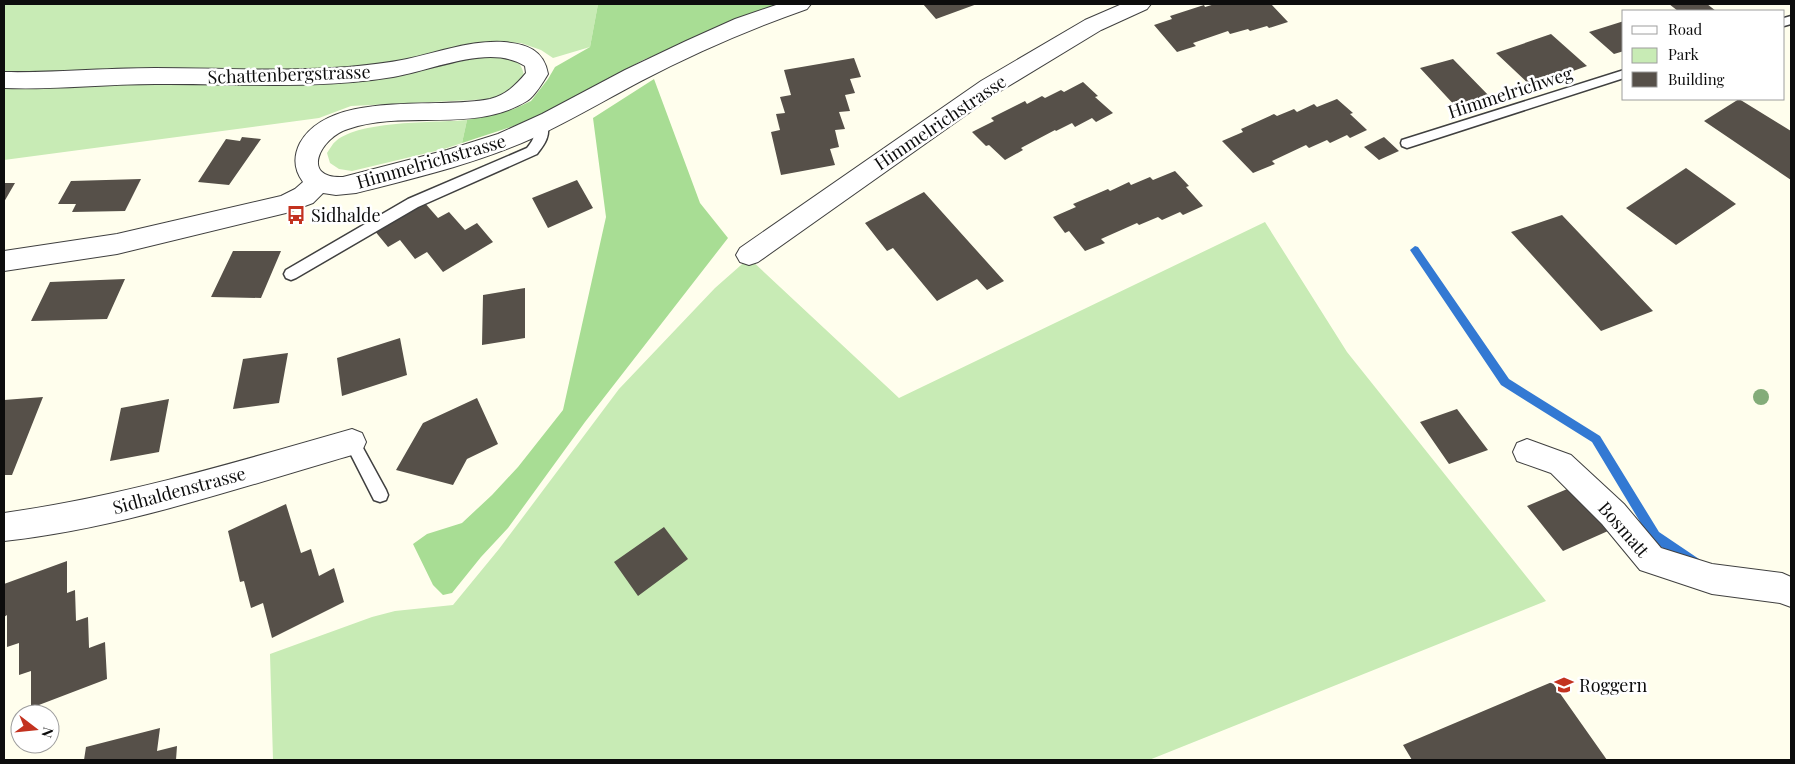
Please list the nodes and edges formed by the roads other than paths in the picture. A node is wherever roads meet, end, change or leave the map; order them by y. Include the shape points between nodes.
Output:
1 (800, 4) edge
2 (1140, 4) edge
3 (1622, 75) edge
4 (4, 80) edge
5 (542, 125) junction
6 (1406, 143) dead end
7 (319, 182) junction
8 (749, 255) dead end
9 (4, 261) edge
10 (291, 274) dead end
11 (352, 442) joint
12 (1527, 452) dead end
13 (380, 495) dead end
14 (4, 527) edge
15 (1791, 592) edge

1 - 5 street, Himmelrichstrasse via 726,30
2 - 8 street, Himmelrichstrasse via 1093,25 989,87
3 - 6 lane, Himmelrichweg
4 - 7 street, Schattenbergstrasse via 338,75 395,69 491,49 522,53 537,67 530,87 502,104 468,110 366,116 332,126 316,138 307,157 308,171
5 - 7 street, Himmelrichstrasse via 505,140 357,183 335,186
5 - 10 lane, Himmelrichstrasse via 541,140 532,151 413,203
7 - 9 street via 304,196 286,204 117,244
11 - 13 lane
11 - 14 street, Sidhaldenstrasse via 167,497 51,521
12 - 15 street, Bosmatt via 1561,464 1613,514 1651,560 1712,579

